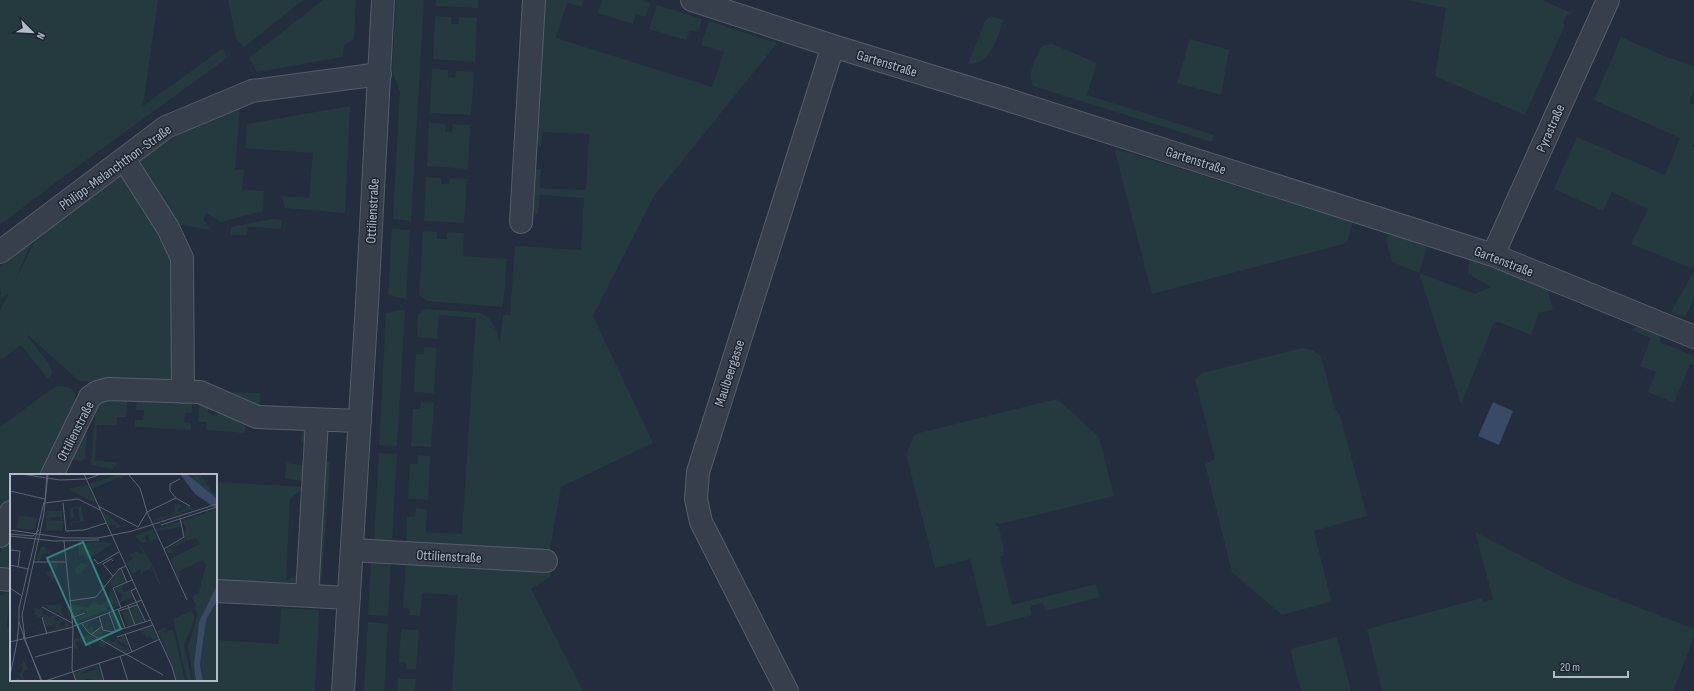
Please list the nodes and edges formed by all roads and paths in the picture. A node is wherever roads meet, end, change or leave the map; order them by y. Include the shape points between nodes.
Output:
1 (383, 0) edge
2 (534, 0) edge
3 (692, 0) edge
4 (1608, 0) edge
5 (833, 46) junction
6 (380, 74) junction
7 (124, 159) junction
8 (520, 222) dead end
9 (0, 252) edge
10 (1493, 255) junction
11 (1694, 337) edge
12 (183, 392) junction
13 (317, 420) junction
14 (360, 422) junction
15 (52, 474) edge
16 (10, 514) edge
17 (0, 536) edge
18 (352, 550) junction
19 (546, 561) dead end
20 (0, 579) edge
21 (10, 580) edge
22 (217, 590) edge
23 (307, 595) junction
24 (348, 598) junction
25 (343, 691) edge
26 (787, 691) edge

1 - 6 street, Ottilienstraße
2 - 8 street
3 - 5 street, Gartenstraße
4 - 10 street, Pyrastraße
5 - 10 street, Gartenstraße
5 - 26 street, Maulbeergasse via 698,472 696,499 701,522
6 - 7 street, Philipp-Melanchthon-Straße via 252,91 166,128
6 - 14 street, Ottilienstraße
7 - 9 street, Philipp-Melanchthon-Straße
7 - 12 street via 168,228 182,258
10 - 11 street, Gartenstraße
12 - 13 street, Ottilienstraße via 200,392 258,417
12 - 15 street, Ottilienstraße via 108,389 97,392 90,397 84,408
13 - 14 street, Ottilienstraße
13 - 23 street
14 - 18 street, Ottilienstraße
16 - 17 street
18 - 19 street, Ottilienstraße
18 - 24 street, Ottilienstraße
20 - 21 street
22 - 23 street
23 - 24 street
24 - 25 street, Ottilienstraße

